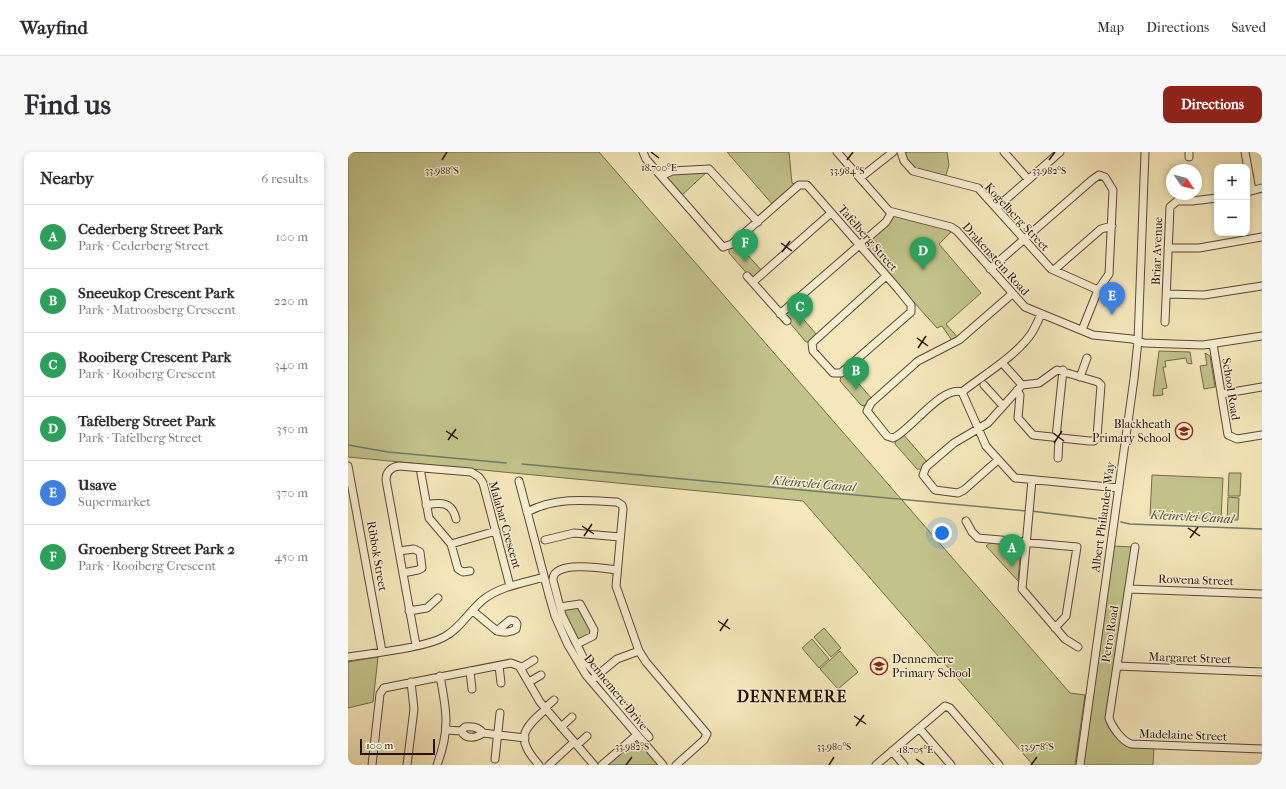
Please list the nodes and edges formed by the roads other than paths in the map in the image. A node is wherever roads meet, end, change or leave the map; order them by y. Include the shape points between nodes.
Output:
1 (643, 152) edge
2 (837, 152) edge
3 (893, 152) edge
4 (901, 152) edge
5 (1004, 152) edge
6 (1060, 152) edge
7 (1145, 152) edge
8 (1244, 152) edge
9 (1246, 164) edge
10 (661, 176) junction
11 (860, 178) junction
12 (1028, 179) junction
13 (1262, 188) edge
14 (1250, 191) edge
15 (1214, 198) edge
16 (996, 208) junction
17 (892, 212) junction
18 (831, 213) junction
19 (758, 222) junction
20 (1112, 226) junction
21 (1262, 237) edge
22 (1024, 239) junction
23 (859, 245) junction
24 (1168, 248) junction
25 (990, 269) junction
26 (1054, 270) junction
27 (747, 276) dead end
28 (886, 276) junction
29 (753, 282) junction
30 (1262, 286) edge
31 (1098, 290) junction
32 (1012, 294) junction
33 (1167, 294) junction
34 (780, 314) junction
35 (1040, 314) junction
36 (786, 321) dead end
37 (1165, 322) dead end
38 (1082, 330) junction
39 (1262, 336) edge
40 (1138, 341) junction
41 (1213, 344) junction
42 (1087, 358) dead end
43 (1005, 366) dead end
44 (1063, 370) junction
45 (1080, 377) junction
46 (984, 385) dead end
47 (1262, 387) edge
48 (1019, 388) junction
49 (962, 392) junction
50 (1221, 394) junction
51 (1003, 406) junction
52 (978, 429) junction
53 (1262, 435) edge
54 (1058, 438) junction
55 (1058, 458) dead end
56 (998, 460) junction
57 (348, 466) edge
58 (420, 468) junction
59 (1032, 480) junction
60 (519, 481) dead end
61 (1119, 488) junction
62 (426, 505) junction
63 (527, 512) junction
64 (456, 519) dead end
65 (966, 521) dead end
66 (496, 531) junction
67 (620, 537) junction
68 (544, 540) dead end
69 (1026, 543) junction
70 (451, 544) junction
71 (1135, 548) dead end
72 (399, 551) junction
73 (617, 570) junction
74 (470, 571) dead end
75 (403, 572) junction
76 (544, 577) junction
77 (510, 586) junction
78 (1129, 589) junction
79 (1262, 594) edge
80 (438, 598) dead end
81 (560, 608) junction
82 (410, 611) junction
83 (473, 611) junction
84 (1055, 628) junction
85 (497, 631) dead end
86 (577, 644) junction
87 (416, 645) junction
88 (1078, 647) dead end
89 (640, 650) junction
90 (382, 651) junction
91 (348, 657) edge
92 (534, 660) dead end
93 (499, 666) junction
94 (1117, 666) junction
95 (521, 668) junction
96 (470, 671) junction
97 (1262, 672) edge
98 (541, 675) dead end
99 (440, 676) junction
100 (596, 676) junction
101 (590, 681) junction
102 (411, 682) junction
103 (528, 682) junction
104 (501, 683) dead end
105 (472, 689) dead end
106 (554, 700) dead end
107 (545, 709) junction
108 (500, 713) dead end
109 (572, 717) dead end
110 (1111, 724) joint
111 (561, 727) junction
112 (919, 728) junction
113 (446, 730) junction
114 (460, 731) junction
115 (483, 732) junction
116 (497, 735) junction
117 (637, 735) junction
118 (587, 736) dead end
119 (649, 737) dead end
120 (525, 738) junction
121 (576, 744) junction
122 (1262, 749) edge
123 (892, 751) junction
124 (495, 759) dead end
125 (372, 765) edge
126 (407, 765) edge
127 (437, 765) edge
128 (539, 765) edge
129 (549, 765) edge
130 (594, 765) edge
131 (602, 765) edge
132 (663, 765) edge
133 (676, 765) edge
134 (876, 765) edge
135 (904, 765) edge
136 (951, 765) edge
137 (999, 765) edge
138 (1080, 765) edge

1 - 10 street
2 - 11 street, Drakenstein Road
3 - 11 street
4 - 16 street, Kogelberg Street via 904,161 913,171 975,187
5 - 12 street
6 - 12 street
7 - 40 street, Albert Philander Way
8 - 9 street
10 - 19 street via 672,171 710,169
10 - 19 street via 723,247 729,246
11 - 17 street, Drakenstein Road
12 - 16 street
13 - 14 street
15 - 24 street, Briar Avenue via 1192,202 1181,200 1173,204 1169,215
16 - 22 street, Kogelberg Street
17 - 23 street via 886,222
17 - 25 street, Drakenstein Road via 954,229
18 - 19 street, Tafelberg Street via 804,184 799,185
18 - 23 street, Tafelberg Street
18 - 29 street
20 - 22 street via 1113,190 1105,177 1099,175
20 - 26 street via 1101,229
20 - 31 street via 1109,276
21 - 24 street via 1199,248
22 - 25 street
22 - 26 street, Kogelberg Street
23 - 28 street, Tafelberg Street
23 - 34 street
24 - 33 street, Briar Avenue
25 - 32 street, Drakenstein Road
26 - 31 street, Kogelberg Street
27 - 29 street
28 - 28 street, Tafelberg Street via 910,303 912,308 909,314 841,373 833,373 814,352 811,345 814,339
29 - 34 street
30 - 33 street via 1204,296
31 - 38 street
32 - 35 street, Drakenstein Road via 1025,307
32 - 49 street via 959,340 918,361 873,400 867,410 887,436 893,438 941,398 955,391
33 - 37 street, Briar Avenue
34 - 36 street
35 - 38 street, Drakenstein Road
35 - 49 street via 1034,330 1025,341
38 - 40 street, Drakenstein Road via 1100,337
39 - 41 street, Drakenstein Road
40 - 41 street, Drakenstein Road
40 - 61 street, Albert Philander Way
41 - 50 street, School Road
42 - 45 street
43 - 48 street
44 - 45 street
44 - 48 street via 1056,370 1039,383
44 - 54 street
45 - 54 street via 1098,382 1102,386 1097,437 1091,441
46 - 51 street
47 - 50 street
48 - 51 street
48 - 54 street via 1018,416 1022,423 1033,435
49 - 52 street
50 - 53 street, School Road via 1230,437 1240,439
51 - 52 street via 988,423
52 - 56 street via 986,446
52 - 56 street via 959,439 926,467 922,473 924,478 938,491 960,492
54 - 55 street
56 - 59 street via 1015,478
57 - 90 street, Ribbok Street
58 - 62 street
58 - 66 street, Malabar Crescent via 471,472 479,476
58 - 72 street, Malabar Crescent via 396,466 386,475
59 - 61 street
59 - 69 street
60 - 63 street, Dennemere Drive
61 - 138 street, Albert Philander Way
62 - 64 street via 450,506
62 - 70 street via 431,522
63 - 67 street via 570,499 618,502 623,509
63 - 76 street, Dennemere Drive
65 - 69 street via 978,538
66 - 70 street
66 - 77 street, Malabar Crescent
67 - 68 street via 574,533
67 - 73 street
69 - 84 street via 1022,590
69 - 84 street via 1078,544 1066,616
70 - 74 street via 458,569 463,572
71 - 78 street, Petro Road
72 - 75 street, Malabar Crescent
72 - 75 street via 414,549 420,552 423,565 420,570
73 - 81 street, Dennemere Drive via 582,566 554,572 552,580
73 - 89 street via 617,591
75 - 82 street, Malabar Crescent
76 - 77 street
76 - 101 street, Dennemere Drive via 559,627
77 - 83 street via 482,600
78 - 79 street, Rowena Street
78 - 94 street, Petro Road
80 - 82 street via 427,608
81 - 86 street, Dennemere Drive
81 - 86 street, Dennemere Drive via 580,604 594,628 593,636
82 - 87 street, Malabar Crescent
83 - 85 street
83 - 87 street via 461,625 442,638
84 - 88 street via 1065,639
86 - 100 street, Dennemere Drive
87 - 90 street
89 - 100 street via 617,659
89 - 133 street via 649,666 707,734 704,740
90 - 91 street
92 - 95 street
93 - 95 street via 511,663
93 - 96 street
93 - 104 street
94 - 97 street, Margaret Street
94 - 110 street, Petro Road via 1109,718
95 - 103 street
96 - 99 street
96 - 105 street
98 - 103 street
99 - 102 street
99 - 113 street via 447,710
100 - 101 street
100 - 119 street, Dennemere Drive
101 - 117 street, Dennemere Drive
102 - 125 street via 387,686 381,690
102 - 126 street via 414,709
103 - 107 street
106 - 107 street
107 - 111 street
107 - 120 street via 528,725
108 - 116 street
109 - 111 street
110 - 122 street, Madelaine Street via 1124,740 1131,744
111 - 121 street
112 - 123 street
112 - 136 street
112 - 137 street via 943,707 950,708
113 - 114 street
113 - 127 street via 444,746
114 - 115 street via 464,727 470,727
114 - 115 street via 473,737 478,737
115 - 116 street
116 - 120 street
116 - 124 street
117 - 131 street
117 - 132 street, Dennemere Drive
118 - 121 street
120 - 128 street via 526,750
121 - 129 street
121 - 130 street
123 - 134 street
123 - 135 street

